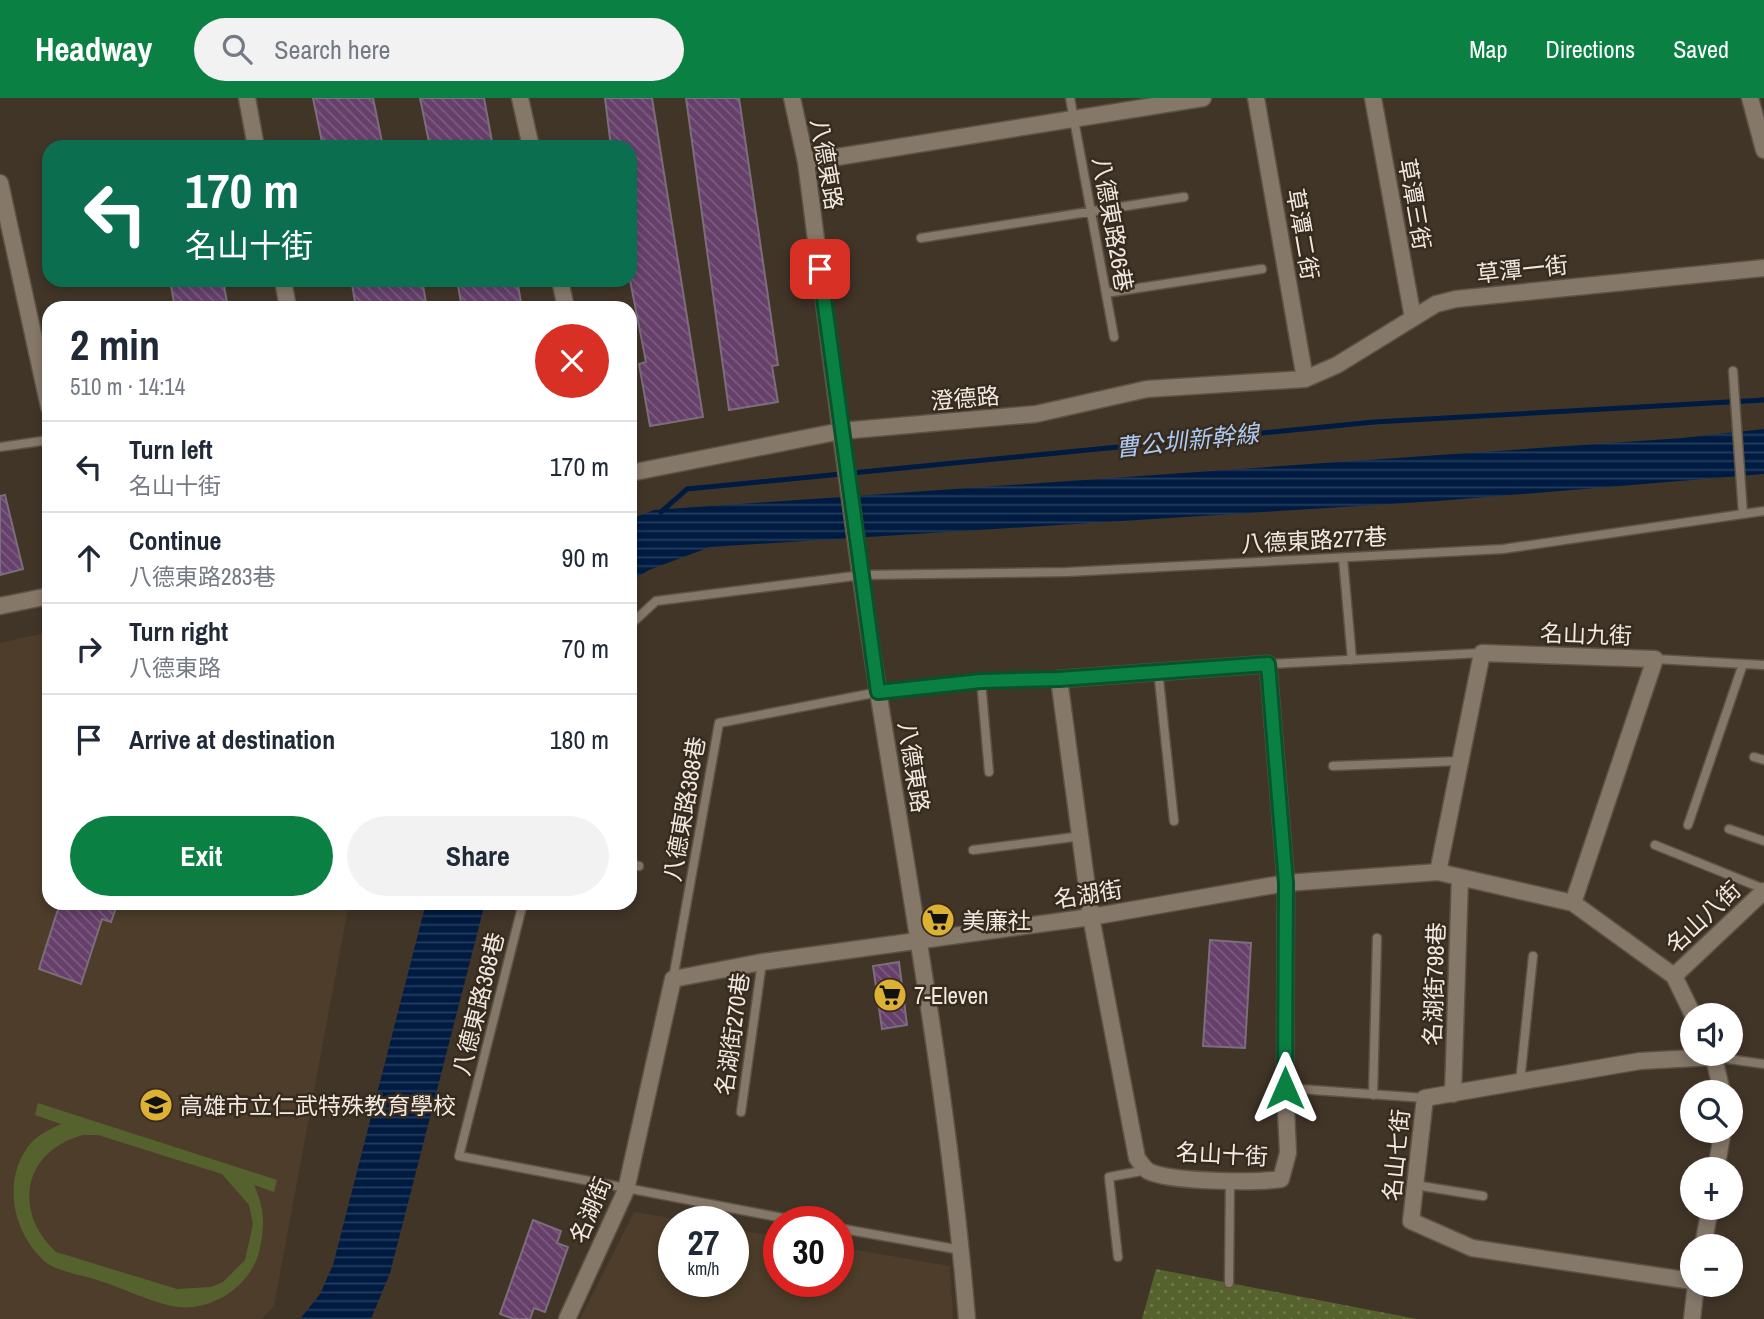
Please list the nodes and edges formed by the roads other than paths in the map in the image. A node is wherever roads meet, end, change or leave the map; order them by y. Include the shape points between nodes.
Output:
1 (247, 98) edge
2 (520, 98) edge
3 (792, 98) edge
4 (1070, 98) edge
5 (1203, 98) edge
6 (1256, 98) edge
7 (1373, 98) edge
8 (1750, 98) edge
9 (1074, 118) junction
10 (255, 140) edge
11 (529, 140) edge
12 (1764, 150) edge
13 (806, 162) junction
14 (0, 183) edge
15 (1184, 197) dead end
16 (1091, 212) junction
17 (921, 238) dead end
18 (1764, 268) edge
19 (1262, 269) dead end
20 (1106, 293) junction
21 (1413, 318) junction
22 (1114, 337) dead end
23 (1733, 371) dead end
24 (42, 375) edge
25 (1305, 379) junction
26 (841, 431) junction
27 (42, 441) edge
28 (0, 447) edge
29 (637, 472) edge
30 (1764, 511) edge
31 (1743, 514) junction
32 (1343, 558) junction
33 (862, 575) junction
34 (42, 597) edge
35 (0, 606) edge
36 (637, 619) edge
37 (1482, 653) junction
38 (1655, 659) junction
39 (1352, 660) junction
40 (1268, 664) junction
41 (1743, 664) junction
42 (1764, 665) edge
43 (1158, 670) junction
44 (1059, 679) junction
45 (981, 681) junction
46 (878, 692) junction
47 (1754, 757) dead end
48 (1764, 760) edge
49 (1460, 761) junction
50 (1333, 766) dead end
51 (989, 772) dead end
52 (1174, 821) dead end
53 (1688, 825) dead end
54 (1729, 829) dead end
55 (1082, 836) junction
56 (1764, 841) edge
57 (1655, 845) dead end
58 (973, 850) dead end
59 (1438, 872) junction
60 (1460, 877) junction
61 (1286, 883) junction
62 (1764, 890) edge
63 (1573, 903) junction
64 (521, 910) edge
65 (1091, 917) junction
66 (1377, 938) dead end
67 (919, 941) junction
68 (1532, 956) dead end
69 (762, 962) junction
70 (1674, 976) junction
71 (673, 979) junction
72 (1687, 1003) edge
73 (1680, 1057) edge
74 (1743, 1060) edge
75 (1764, 1064) edge
76 (1520, 1082) junction
77 (1285, 1088) junction
78 (1373, 1094) junction
79 (1453, 1094) junction
80 (1425, 1098) junction
81 (741, 1112) dead end
82 (1147, 1170) junction
83 (1230, 1181) junction
84 (1415, 1185) junction
85 (626, 1190) junction
86 (1483, 1196) dead end
87 (763, 1215) edge
88 (854, 1231) edge
89 (961, 1250) junction
90 (1118, 1257) dead end
91 (1680, 1279) edge
92 (1229, 1283) dead end
93 (1695, 1297) edge
94 (567, 1319) edge
95 (967, 1319) edge
96 (1692, 1319) edge

1 - 10 street
2 - 11 street
3 - 13 street, 八德東路
4 - 9 lane, 八德東路26巷
5 - 9 street
6 - 25 street, 草潭二街
7 - 21 street, 草潭三街
8 - 12 street
9 - 13 street
9 - 16 lane, 八德東路26巷
13 - 26 street, 八德東路
14 - 24 street
15 - 16 lane
16 - 17 lane
16 - 20 lane, 八德東路26巷
18 - 21 street, 草潭一街 via 1456,299 1436,304
19 - 20 lane
20 - 22 lane, 八德東路26巷
21 - 25 street, 草潭一街 via 1337,365
23 - 31 lane
25 - 26 street, 澄德路 via 1147,389 1036,414
26 - 29 street, 澄德路
26 - 33 street, 八德東路
27 - 28 lane
30 - 31 lane, 八德東路277巷
31 - 32 lane, 八德東路277巷 via 1503,549
32 - 33 lane, 八德東路277巷 via 1067,572
32 - 39 lane
33 - 36 lane via 656,601
33 - 46 street, 八德東路
34 - 35 street
37 - 38 street, 名山九街
37 - 39 lane
37 - 49 street
38 - 41 lane
38 - 63 street, 名山九街
39 - 40 lane
40 - 43 street
40 - 61 street, 名山十街
41 - 42 lane
41 - 53 lane
43 - 44 street
43 - 52 lane
44 - 45 lane
44 - 55 street, 名山十街
45 - 46 lane
45 - 51 lane
46 - 67 street, 八德東路
46 - 71 lane, 八德東路388巷 via 719,723
47 - 48 lane
49 - 50 lane
49 - 59 street
54 - 56 lane
55 - 58 lane
55 - 65 street, 名山十街
57 - 62 lane
59 - 60 street, 名湖街
59 - 61 street, 名湖街
60 - 63 street, 名湖街
60 - 79 street, 名湖街798巷
61 - 65 street, 名湖街
61 - 77 street, 名山十街
62 - 70 street, 名山八街
63 - 70 street, 名湖街
64 - 85 lane, 八德東路368巷 via 460,1156
65 - 67 street, 名湖街
65 - 82 street, 名山十街 via 1138,1158
66 - 78 lane
67 - 69 street, 名湖街
67 - 89 street, 八德東路
68 - 76 lane
69 - 71 street, 名湖街
69 - 81 lane, 名湖街270巷
70 - 72 street, 名湖街
71 - 85 street, 名湖街
73 - 76 street, 名山七街
74 - 75 lane
76 - 79 street, 名山七街
77 - 78 lane
77 - 83 street, 名山十街 via 1288,1153 1280,1179
78 - 80 lane
79 - 80 street, 名山七街
80 - 84 street, 名山七街
82 - 83 street, 名山十街
82 - 90 lane via 1109,1177
83 - 92 lane
84 - 86 lane
84 - 91 street, 名山七街 via 1411,1221 1472,1248
85 - 87 lane
85 - 94 street, 名湖街
88 - 89 lane
89 - 95 street, 八德東路
93 - 96 street

